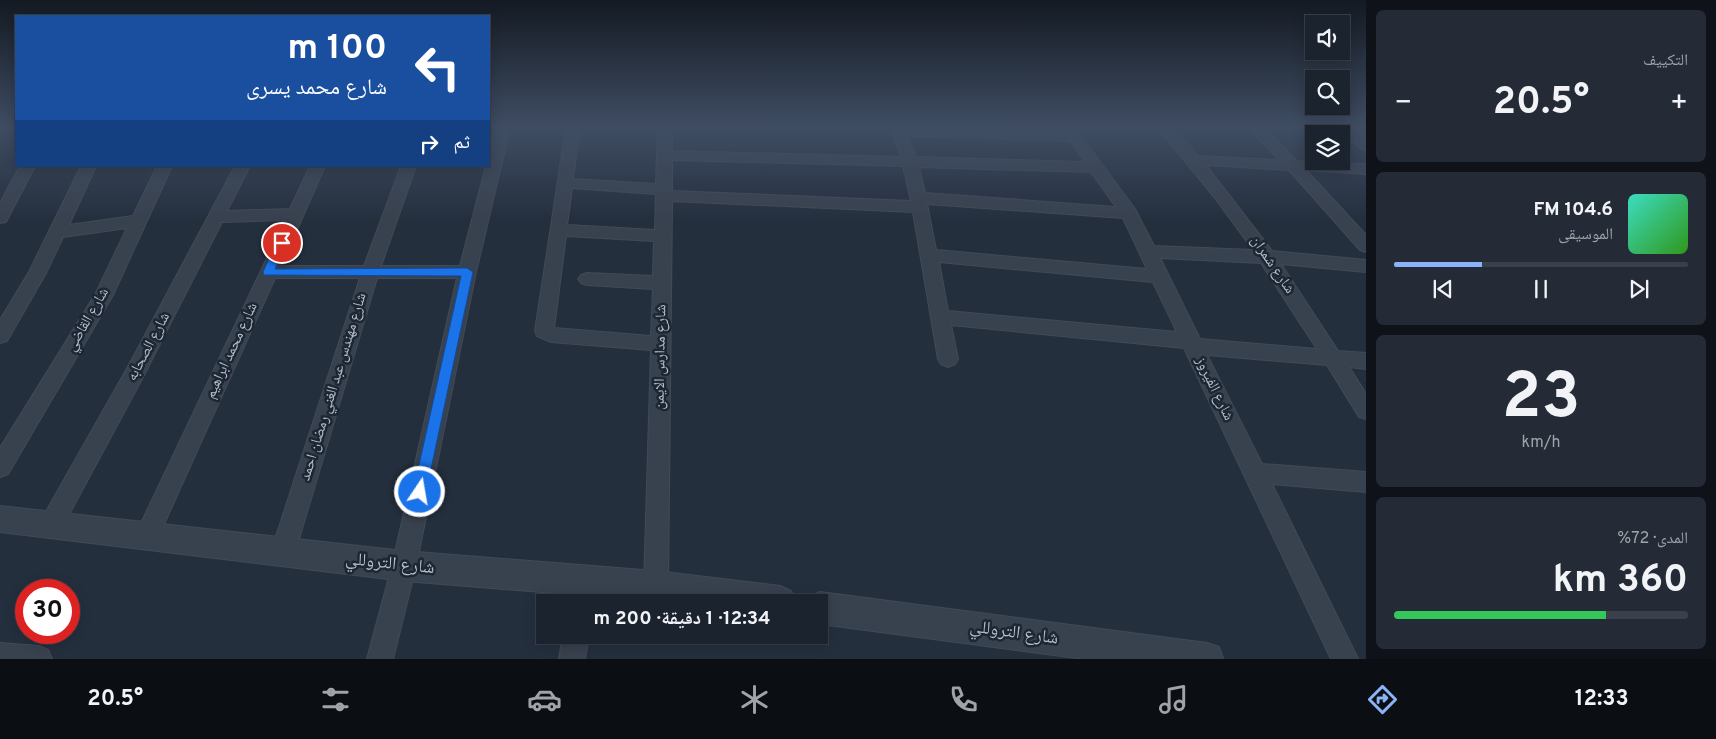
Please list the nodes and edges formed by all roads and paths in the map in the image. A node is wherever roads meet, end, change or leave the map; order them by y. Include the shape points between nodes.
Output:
1 (495, 159) edge
2 (569, 159) edge
3 (664, 159) edge
4 (796, 159) edge
5 (909, 159) edge
6 (1090, 159) edge
7 (1288, 159) edge
8 (1194, 160) joint
9 (910, 162) junction
10 (1293, 164) junction
11 (27, 167) edge
12 (89, 167) edge
13 (165, 167) edge
14 (243, 167) edge
15 (318, 167) edge
16 (408, 167) edge
17 (1096, 167) junction
18 (1366, 169) edge
19 (565, 184) junction
20 (664, 193) junction
21 (919, 202) junction
22 (1129, 213) junction
23 (295, 214) junction
24 (218, 217) junction
25 (0, 218) edge
26 (138, 221) junction
27 (558, 230) junction
28 (57, 232) junction
29 (663, 236) junction
30 (1366, 246) edge
31 (1148, 252) junction
32 (928, 255) junction
33 (1268, 257) junction
34 (1366, 266) edge
35 (268, 272) junction
36 (467, 272) junction
37 (370, 273) junction
38 (1159, 276) junction
39 (587, 279) dead end
40 (662, 283) junction
41 (940, 317) junction
42 (0, 336) edge
43 (661, 344) junction
44 (1192, 344) junction
45 (1333, 358) junction
46 (948, 359) dead end
47 (1366, 361) edge
48 (1366, 411) edge
49 (0, 467) edge
50 (1255, 473) junction
51 (1366, 482) edge
52 (0, 519) edge
53 (51, 525) junction
54 (148, 536) junction
55 (283, 552) junction
56 (404, 566) junction
57 (656, 586) junction
58 (584, 592) edge
59 (718, 594) edge
60 (828, 609) edge
61 (574, 644) edge
62 (1101, 652) edge
63 (0, 656) edge
64 (39, 659) edge
65 (380, 659) edge
66 (572, 659) edge
67 (1208, 659) edge
68 (1344, 659) edge

1 - 36 street
2 - 19 street
3 - 20 street, شارع مدارس الايمن
4 - 9 street
5 - 9 street
6 - 17 street, شارع الفيروز
7 - 10 street
8 - 10 street
8 - 33 street, شارع شمران
9 - 17 street
9 - 21 street
10 - 18 street
10 - 30 street
11 - 25 street
12 - 28 street
13 - 26 street, شارع القاضي
14 - 24 street, شارع الصحابه
15 - 23 street, شارع محمد ابراهيم
16 - 37 street, شارع مهندس عبد الغني رمضان احمد
17 - 22 street, شارع الفيروز
19 - 20 street
19 - 27 street
20 - 21 street
20 - 29 street, شارع مدارس الايمن
21 - 22 street
21 - 32 street
22 - 31 street, شارع الفيروز
23 - 24 street
23 - 35 street, شارع محمد ابراهيم
24 - 53 street, شارع الصحابه
26 - 28 street
26 - 49 street, شارع القاضي via 104,295
27 - 29 street
27 - 43 street via 544,326 546,334
28 - 42 street
29 - 40 street, شارع مدارس الايمن
31 - 33 street
31 - 38 street, شارع الفيروز
32 - 38 street
32 - 41 street
33 - 34 street
33 - 45 street, شارع شمران
35 - 37 street
35 - 54 street, شارع محمد ابراهيم
36 - 37 street
36 - 56 street
37 - 55 street, شارع مهندس عبد الغني رمضان احمد
38 - 44 street, شارع الفيروز
39 - 40 street
40 - 43 street, شارع مدارس الايمن
41 - 44 street
41 - 46 street
43 - 57 street, شارع مدارس الايمن
44 - 45 street
44 - 50 street, شارع الفيروز
45 - 47 street
45 - 48 street, شارع شمران
50 - 51 street
50 - 68 street, شارع الفيروز
52 - 53 street, شارع التروللي
53 - 54 street, شارع التروللي
54 - 55 street, شارع التروللي
55 - 56 street, شارع التروللي
56 - 58 street, شارع التروللي
56 - 65 street
57 - 58 street, شارع التروللي
57 - 59 street, شارع التروللي
60 - 62 street, شارع التروللي
61 - 66 street
62 - 67 street, شارع التروللي
63 - 64 street

